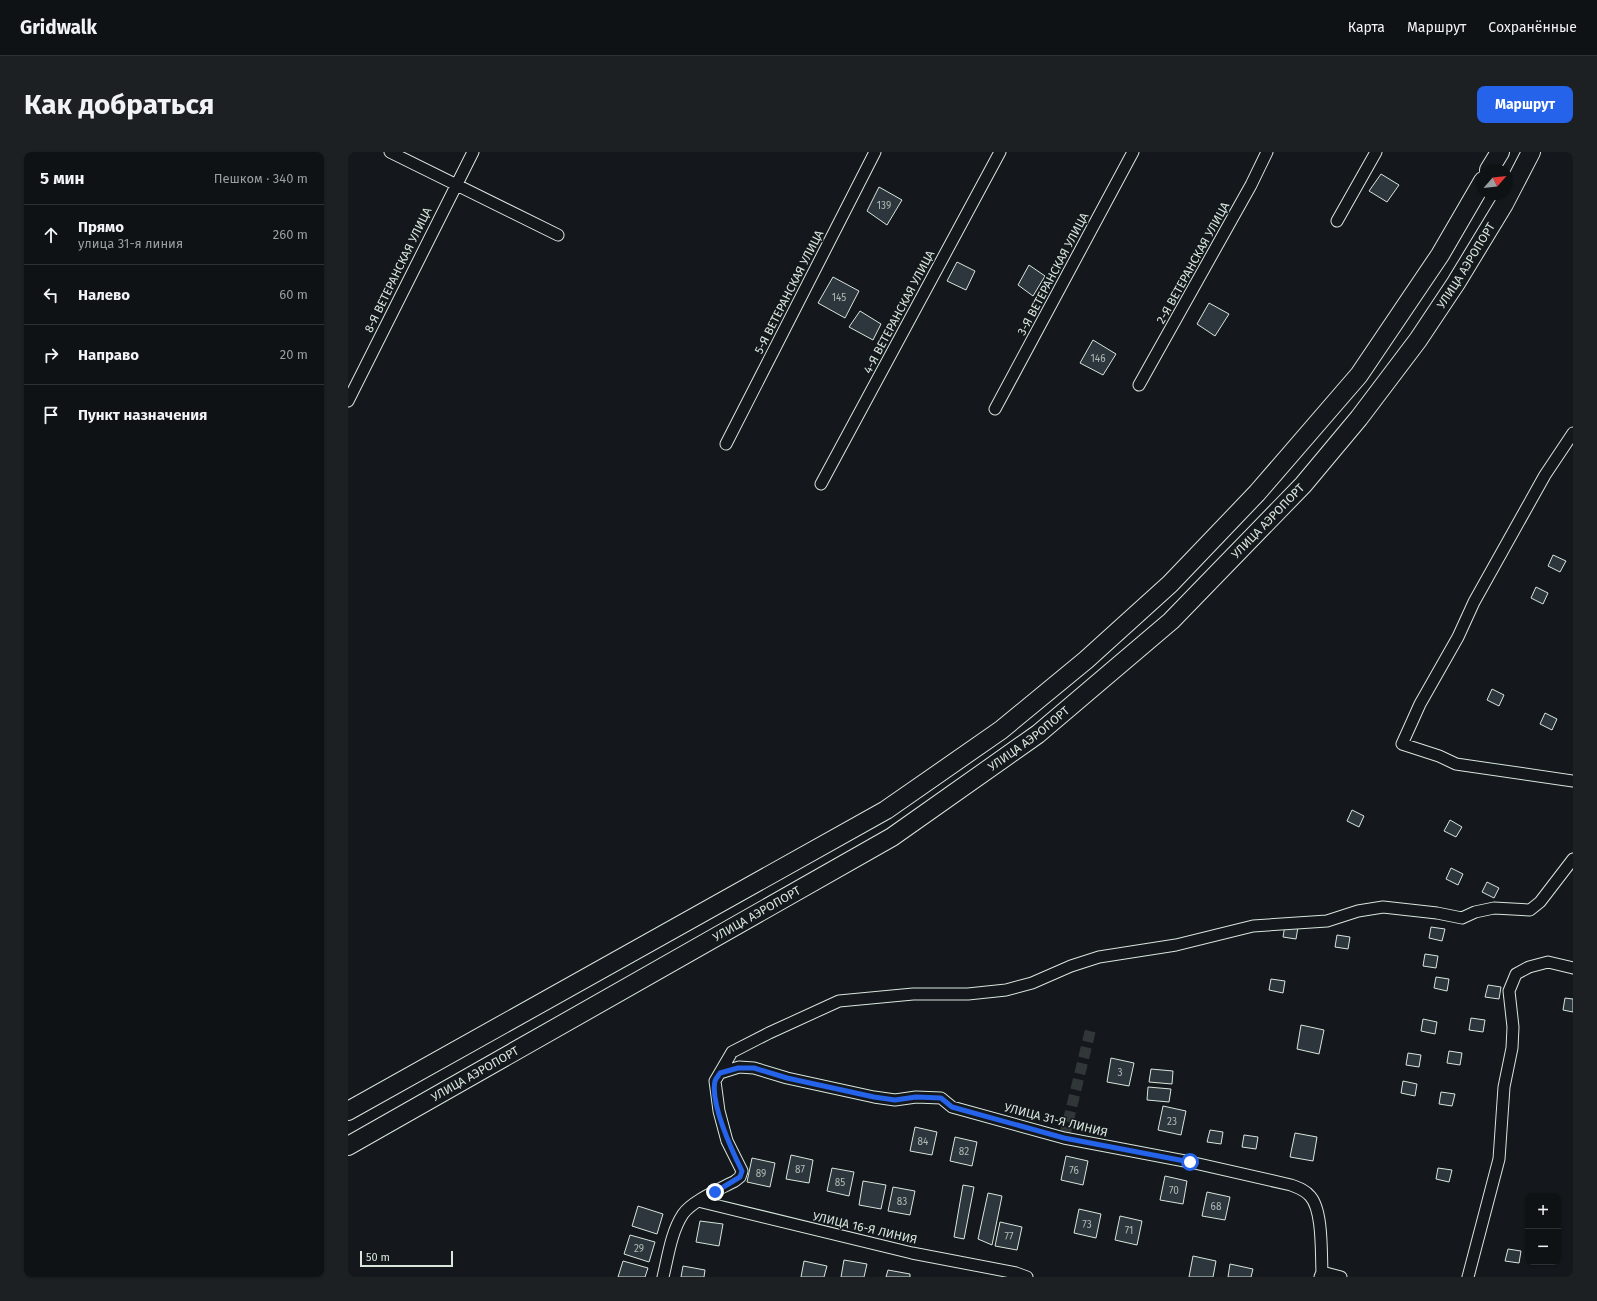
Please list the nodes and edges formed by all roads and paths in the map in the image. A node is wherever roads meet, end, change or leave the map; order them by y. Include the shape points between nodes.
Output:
1 (390, 152) edge
2 (473, 152) edge
3 (875, 152) edge
4 (1000, 152) edge
5 (1133, 152) edge
6 (1267, 152) edge
7 (1376, 152) edge
8 (1500, 152) edge
9 (1531, 152) edge
10 (1493, 164) edge
11 (456, 183) junction
12 (1477, 191) edge
13 (1337, 221) dead end
14 (558, 235) dead end
15 (1139, 385) dead end
16 (348, 400) edge
17 (995, 409) dead end
18 (1573, 433) edge
19 (726, 444) dead end
20 (821, 484) dead end
21 (1573, 781) edge
22 (1573, 859) edge
23 (1573, 968) edge
24 (720, 1073) junction
25 (348, 1111) edge
26 (352, 1145) edge
27 (698, 1201) junction
28 (1321, 1275) edge
29 (663, 1277) edge
30 (1026, 1277) edge
31 (1340, 1277) edge
32 (1468, 1277) edge

1 - 11 street
2 - 11 street, 8-Я ВЕТЕРАНСКАЯ УЛИЦА
3 - 19 street, 5-Я ВЕТЕРАНСКАЯ УЛИЦА
4 - 20 street, 4-Я ВЕТЕРАНСКАЯ УЛИЦА
5 - 17 street, 3-Я ВЕТЕРАНСКАЯ УЛИЦА
6 - 15 street, 2-Я ВЕТЕРАНСКАЯ УЛИЦА
7 - 13 street
8 - 10 main road
9 - 26 main road, УЛИЦА АЭРОПОРТ via 1504,204 1456,283 1418,340 1360,418 1313,473 1170,621 1038,734 892,837
11 - 14 street
11 - 16 street, 8-Я ВЕТЕРАНСКАЯ УЛИЦА
12 - 25 main road, УЛИЦА АЭРОПОРТ via 1440,255 1359,375 1257,493 1170,584 1086,660 1001,730 886,810
18 - 21 street via 1545,476 1474,602 1458,638 1420,704 1402,744 1456,764
22 - 24 street via 1540,902 1530,910 1494,908 1462,918 1383,907 1358,911 1327,921 1253,926 1176,945 1099,957 1032,983 1006,990 968,994 913,994 839,1001 732,1052
23 - 32 street via 1548,962 1529,967 1516,974 1509,991 1514,1027 1504,1087 1500,1159
24 - 27 street via 715,1081 718,1111 727,1141 742,1171 735,1181
24 - 28 street, УЛИЦА 31-Я ЛИНИЯ via 738,1068 754,1068 874,1097 895,1100 916,1097 941,1098 952,1107 1064,1138 1292,1185 1311,1196 1316,1205
27 - 29 street via 683,1214 676,1229
27 - 30 street, УЛИЦА 16-Я ЛИНИЯ via 912,1253
28 - 31 street

